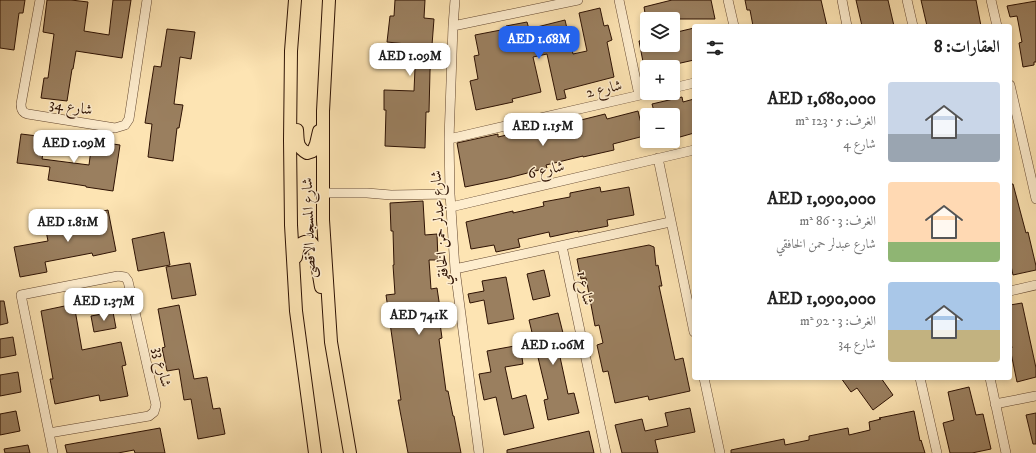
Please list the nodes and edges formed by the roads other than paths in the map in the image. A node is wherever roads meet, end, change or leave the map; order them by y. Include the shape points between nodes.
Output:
1 (40, 0) edge
2 (146, 0) edge
3 (295, 0) edge
4 (329, 0) edge
5 (455, 0) edge
6 (578, 0) edge
7 (619, 0) edge
8 (728, 0) edge
9 (842, 0) edge
10 (907, 0) edge
11 (991, 0) edge
12 (734, 24) edge
13 (847, 24) edge
14 (913, 24) edge
15 (997, 24) edge
16 (453, 26) junction
17 (291, 51) junction
18 (692, 83) edge
19 (680, 86) edge
20 (1012, 94) edge
21 (639, 95) joint
22 (323, 111) junction
23 (449, 139) junction
24 (692, 150) edge
25 (658, 158) junction
26 (324, 193) junction
27 (450, 194) junction
28 (1036, 199) edge
29 (451, 207) junction
30 (670, 222) junction
31 (562, 246) junction
32 (455, 269) junction
33 (294, 283) junction
34 (1036, 285) edge
35 (1012, 291) edge
36 (692, 323) edge
37 (331, 342) junction
38 (704, 380) edge
39 (920, 380) edge
40 (990, 380) edge
41 (1036, 396) edge
42 (995, 404) junction
43 (49, 433) junction
44 (53, 453) edge
45 (315, 453) edge
46 (350, 453) edge
47 (479, 453) edge
48 (606, 453) edge
49 (720, 453) edge
50 (937, 453) edge
51 (1006, 453) edge

1 - 2 street, شارع 34 via 22,110 28,114 115,128 125,125 128,119
3 - 17 main road, شارع المسجد الاقصى
4 - 22 main road, شارع المسجد الاقصى
5 - 16 street, شارع عبدلر حمن الخافقي
6 - 16 street
7 - 21 street
8 - 12 street
9 - 13 street
10 - 14 street
11 - 15 street
16 - 23 street, شارع عبدلر حمن الخافقي
17 - 22 main road via 296,87 298,145 301,150 313,151
17 - 33 main road, شارع المسجد الاقصى via 291,226
18 - 19 street
20 - 28 street
21 - 23 street, شارع 2
22 - 26 main road, شارع المسجد الاقصى
23 - 27 street, شارع عبدلر حمن الخافقي
24 - 25 street, شارع 6
25 - 29 street, شارع 6
25 - 30 street
26 - 27 street
26 - 37 main road, شارع المسجد الاقصى via 323,220
27 - 29 street, شارع عبدلر حمن الخافقي
29 - 32 street, شارع عبدلر حمن الخافقي
30 - 31 street
30 - 36 street
31 - 32 street
31 - 48 street, شارع 1
32 - 47 street, شارع عبدلر حمن الخافقي
33 - 37 main road via 296,249 300,243 311,242 314,246
33 - 45 main road, شارع المسجد الاقصى
34 - 35 street
37 - 46 main road, شارع المسجد الاقصى
38 - 49 street
39 - 50 street
40 - 42 street
41 - 42 street
42 - 51 street
43 - 43 street, شارع 33 via 21,295 118,276 125,277 156,405 154,412 149,416
43 - 44 street, شارع 33

